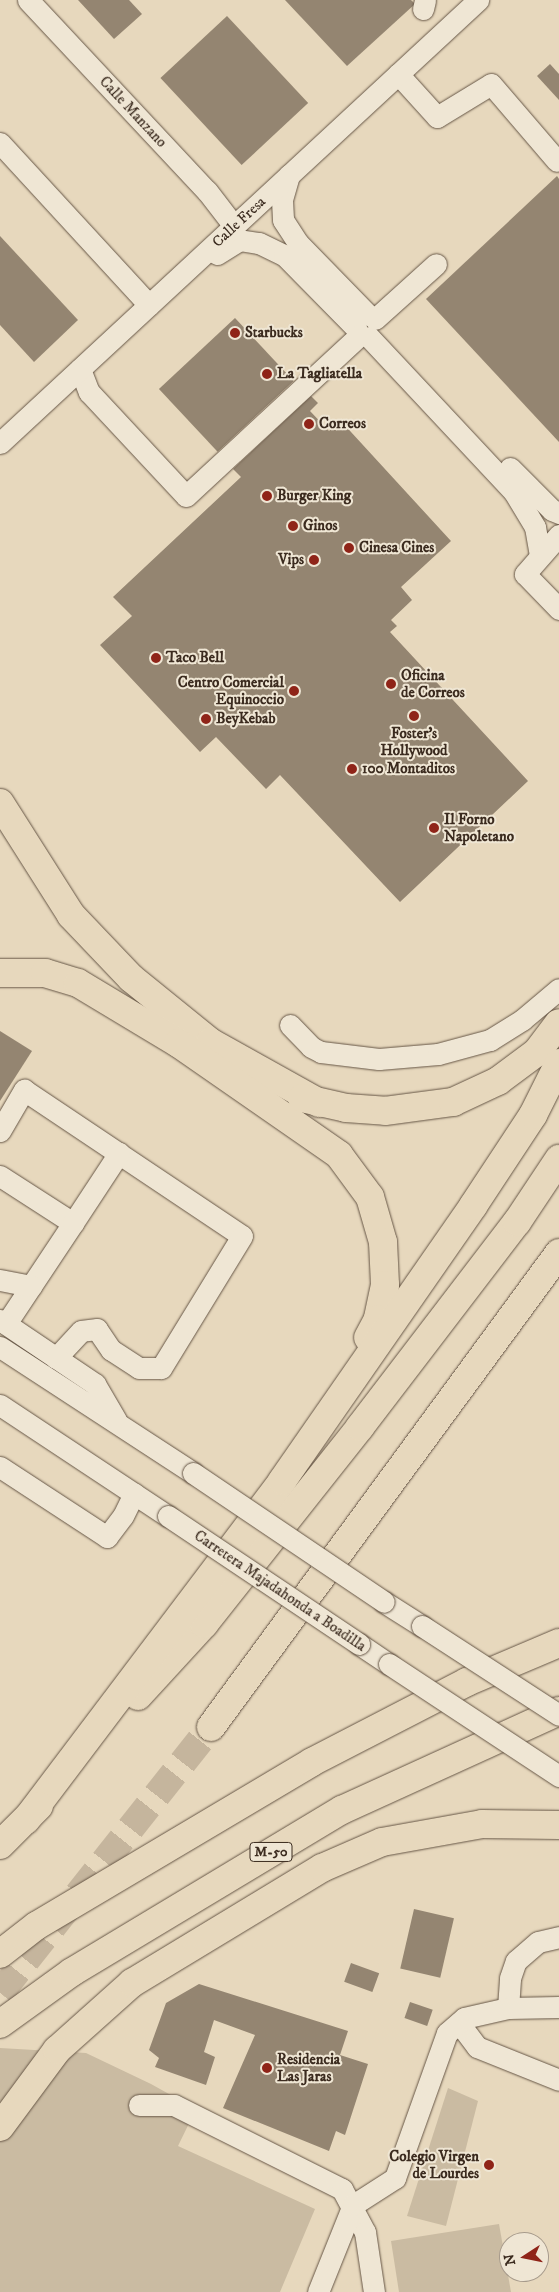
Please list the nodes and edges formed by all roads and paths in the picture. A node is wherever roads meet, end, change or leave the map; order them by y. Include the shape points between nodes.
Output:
1 (28, 0) edge
2 (475, 1) edge
3 (398, 74) junction
4 (0, 144) edge
5 (557, 161) dead end
6 (289, 175) junction
7 (234, 226) junction
8 (436, 264) dead end
9 (178, 278) junction
10 (149, 305) junction
11 (368, 327) junction
12 (80, 369) junction
13 (0, 443) edge
14 (559, 513) edge
15 (559, 536) edge
16 (540, 554) junction
17 (559, 609) edge
18 (0, 803) edge
19 (0, 972) edge
20 (559, 989) edge
21 (559, 1024) edge
22 (290, 1025) dead end
23 (178, 1043) junction
24 (559, 1063) edge
25 (319, 1103) junction
26 (0, 1131) edge
27 (119, 1154) junction
28 (559, 1158) edge
29 (0, 1176) edge
30 (73, 1223) junction
31 (559, 1253) edge
32 (0, 1280) edge
33 (31, 1286) junction
34 (3, 1322) edge
35 (0, 1346) edge
36 (56, 1358) junction
37 (0, 1405) edge
38 (119, 1424) junction
39 (0, 1467) edge
40 (282, 1481) junction
41 (134, 1493) junction
42 (559, 1643) edge
43 (559, 1711) edge
44 (559, 1715) edge
45 (211, 1726) tunnel mouth
46 (559, 1776) edge
47 (26, 1820) junction
48 (559, 1825) edge
49 (0, 1846) edge
50 (559, 1937) edge
51 (0, 1954) edge
52 (559, 2007) edge
53 (508, 2008) junction
54 (459, 2023) junction
55 (0, 2024) edge
56 (559, 2080) edge
57 (139, 2105) dead end
58 (0, 2127) edge
59 (353, 2204) junction
60 (318, 2292) edge
61 (374, 2292) edge

1 - 7 street, Calle Manzano via 207,191
2 - 3 street, Calle Fresa
3 - 5 street via 437,117 491,84
3 - 6 street, Calle Fresa
4 - 10 street
6 - 7 street, Calle Fresa
6 - 11 street via 282,200 283,220 298,243
7 - 9 street, Calle Fresa
8 - 11 street
9 - 10 street, Calle Fresa
9 - 11 street via 239,240 259,243 284,255
10 - 12 street, Calle Fresa
11 - 12 street via 186,496 89,392
11 - 14 street via 523,483
11 - 16 street via 514,492 535,527
12 - 13 street, Calle Fresa
15 - 16 street
16 - 17 street via 525,574
18 - 25 highway via 71,915 131,978 210,1042
19 - 23 highway via 45,973 78,983
20 - 22 street via 522,1020 490,1040 438,1054 380,1059 321,1052
21 - 25 highway via 537,1052 498,1082 453,1102 385,1111
23 - 25 highway via 269,1088
23 - 40 highway via 339,1155 370,1198 383,1242 385,1285 378,1319
24 - 40 highway via 533,1115 484,1189
26 - 27 street via 24,1090
27 - 30 street
27 - 36 street via 242,1236 162,1368 139,1368 111,1350 96,1330 82,1331
28 - 47 highway via 517,1222 204,1624
29 - 30 street
30 - 33 street
31 - 45 highway
32 - 33 street
33 - 34 street
34 - 36 street
35 - 38 street
36 - 38 street via 95,1384
37 - 41 street, Carretera Majadahonda a Boadilla
38 - 44 street, bridge
39 - 41 street via 107,1537 123,1516
40 - 47 highway
41 - 46 street, Carretera Majadahonda a Boadilla, bridge
42 - 51 highway via 467,1682 312,1762 36,1926
43 - 55 highway, M-50 via 342,1810 72,1972
47 - 49 highway
48 - 58 highway via 482,1824 436,1832 382,1842 322,1868 132,1983 57,2050
50 - 53 street via 538,1942 516,1961 510,1978
52 - 53 street
53 - 54 street via 464,2018
54 - 56 street via 477,2047
54 - 59 street via 447,2033 395,2178
57 - 59 street via 174,2105 342,2189
59 - 60 street
59 - 61 street via 365,2232

